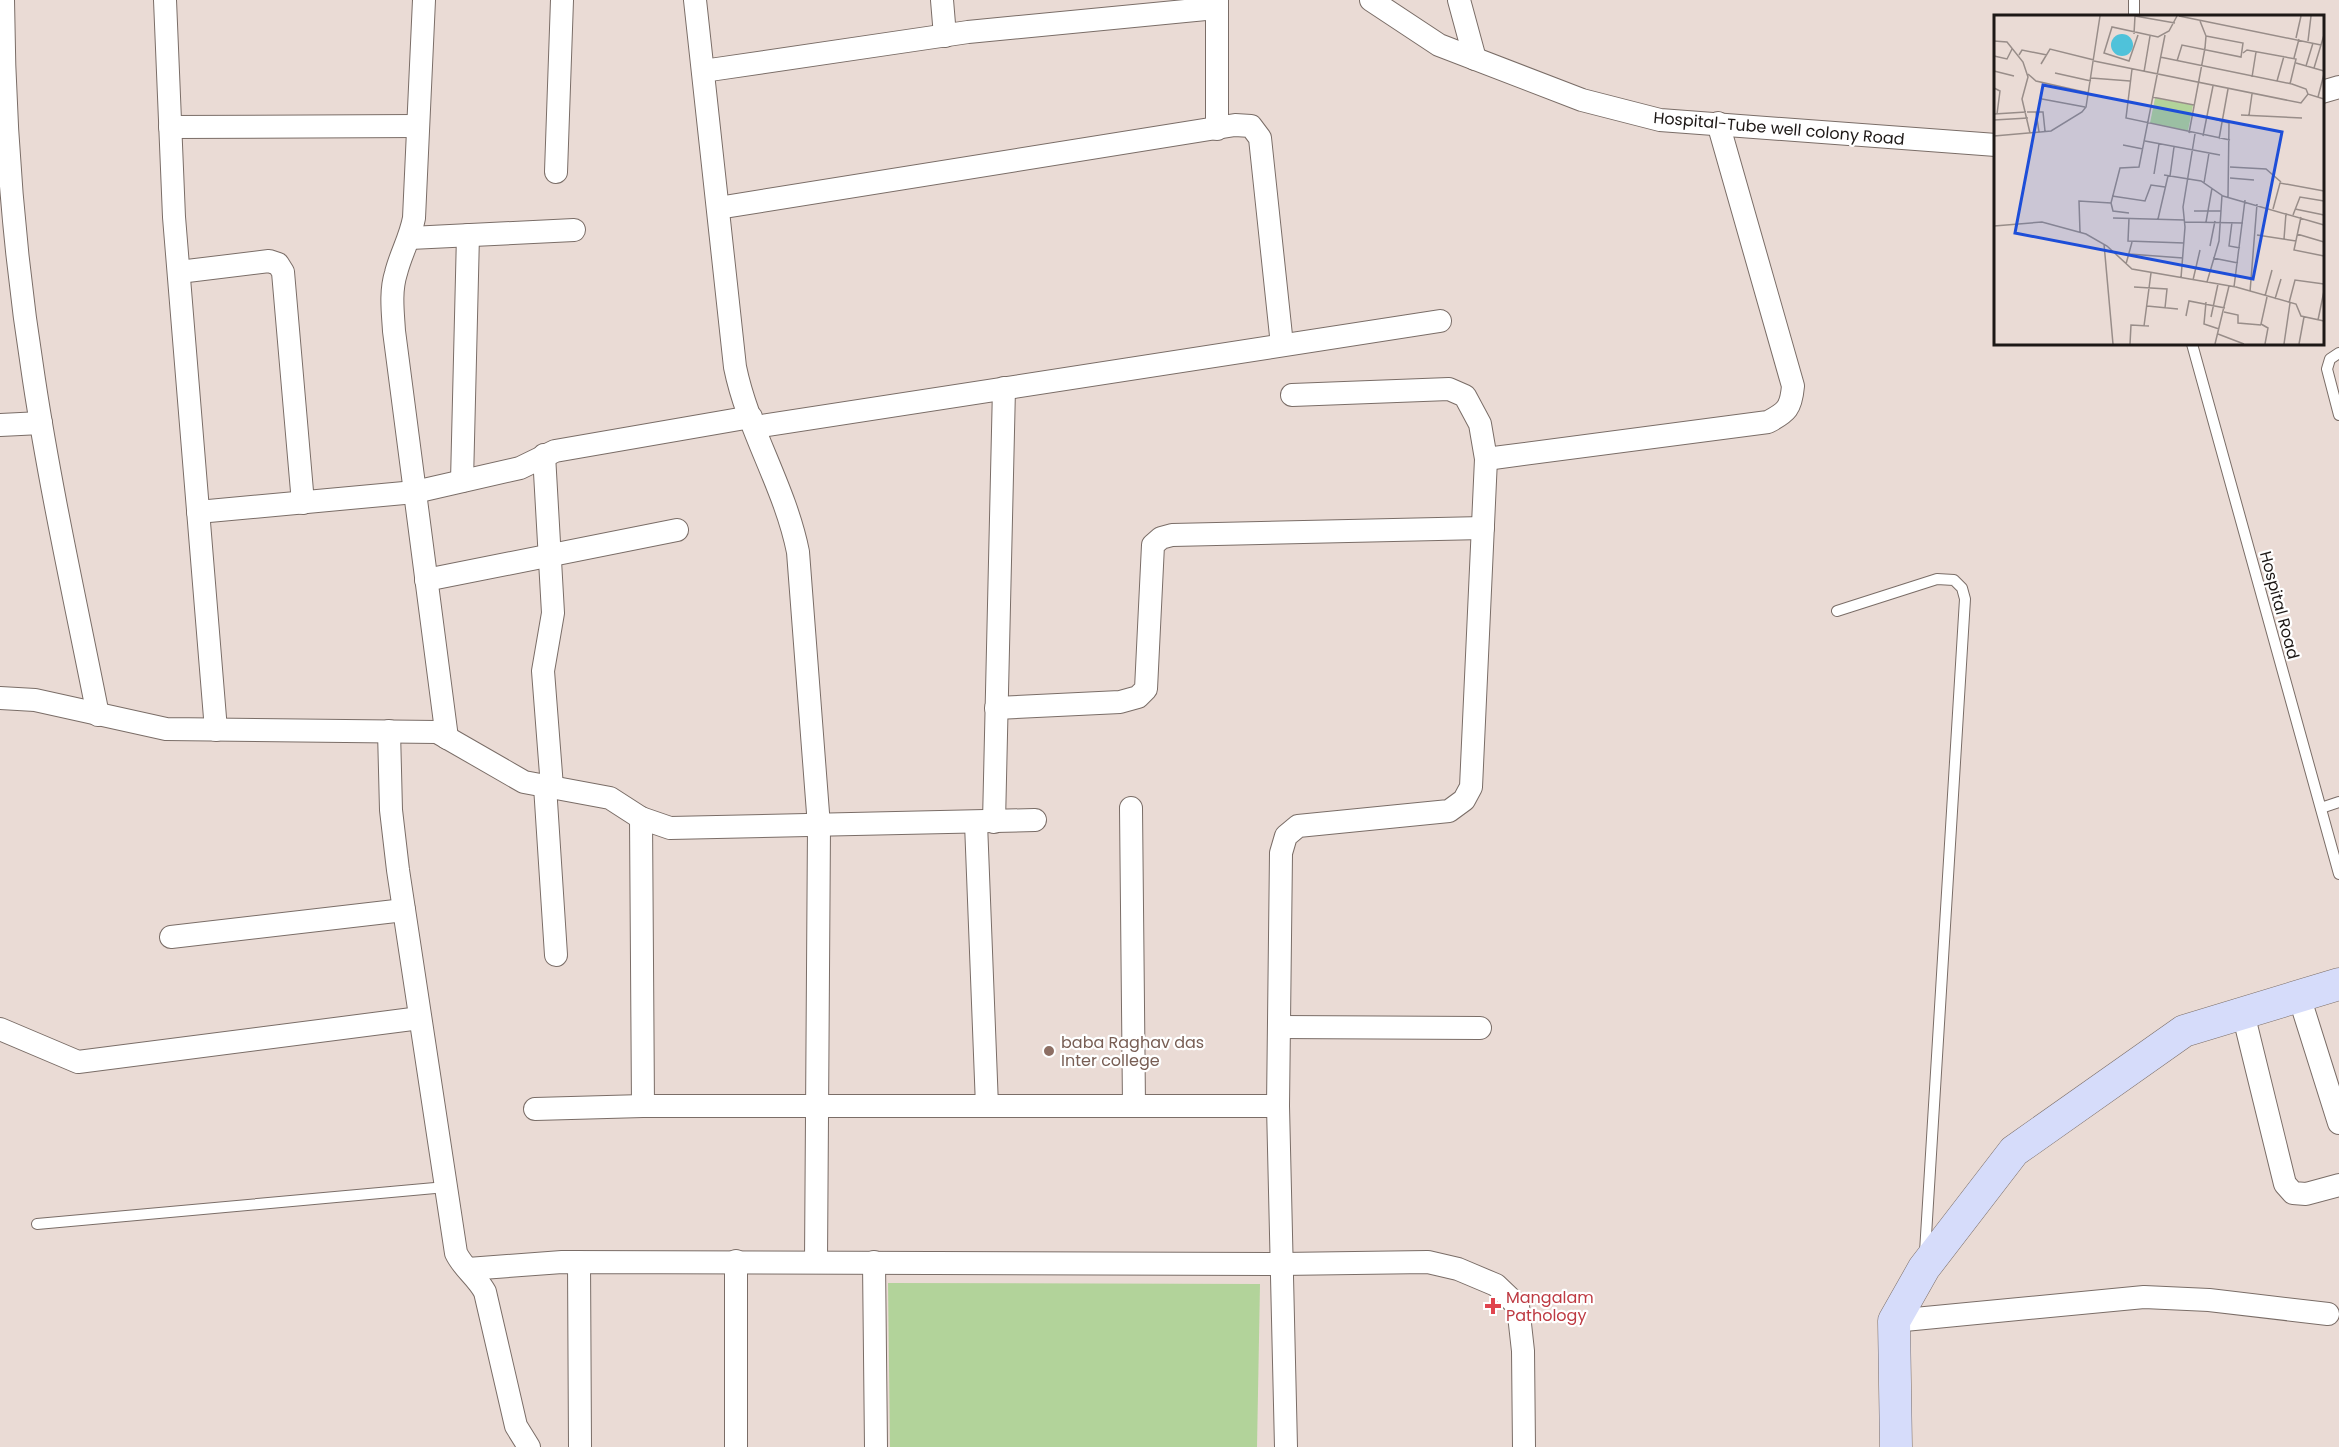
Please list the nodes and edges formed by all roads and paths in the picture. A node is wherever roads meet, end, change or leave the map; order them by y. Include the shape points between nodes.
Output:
1 (3, 0) edge
2 (165, 0) edge
3 (424, 0) edge
4 (562, 0) edge
5 (695, 0) edge
6 (942, 0) edge
7 (1371, 0) edge
8 (1459, 0) edge
9 (1217, 4) edge
10 (945, 36) junction
11 (1475, 58) junction
12 (703, 71) junction
13 (2339, 87) edge
14 (2324, 91) edge
15 (1718, 123) junction
16 (418, 126) junction
17 (170, 127) junction
18 (1217, 129) junction
19 (1994, 146) edge
20 (556, 172) dead end
21 (718, 208) junction
22 (574, 230) dead end
23 (468, 235) junction
24 (410, 237) junction
25 (179, 272) junction
26 (1440, 321) dead end
27 (1282, 345) junction
28 (2192, 345) edge
29 (2339, 353) edge
30 (1004, 388) junction
31 (1292, 395) dead end
32 (2339, 415) edge
33 (753, 422) junction
34 (41, 423) junction
35 (0, 425) edge
36 (544, 455) junction
37 (1486, 459) junction
38 (462, 481) junction
39 (415, 492) junction
40 (303, 503) junction
41 (198, 512) junction
42 (1483, 528) junction
43 (677, 530) dead end
44 (551, 555) junction
45 (426, 580) junction
46 (1837, 611) dead end
47 (0, 698) edge
48 (996, 708) junction
49 (98, 715) junction
50 (216, 730) junction
51 (389, 731) junction
52 (447, 738) junction
53 (548, 787) junction
54 (2339, 802) edge
55 (1131, 808) dead end
56 (2321, 808) junction
57 (641, 818) junction
58 (1035, 820) dead end
59 (985, 822) junction
60 (819, 825) junction
61 (2339, 874) edge
62 (404, 910) junction
63 (171, 937) dead end
64 (556, 955) dead end
65 (2339, 984) edge
66 (2299, 996) junction
67 (2243, 1013) junction
68 (420, 1018) junction
69 (1279, 1027) junction
70 (1480, 1028) dead end
71 (0, 1029) edge
72 (1134, 1105) junction
73 (643, 1106) junction
74 (817, 1106) junction
75 (987, 1106) junction
76 (1278, 1107) junction
77 (535, 1109) dead end
78 (2339, 1123) edge
79 (2339, 1185) edge
80 (446, 1187) junction
81 (37, 1224) dead end
82 (736, 1261) junction
83 (816, 1261) junction
84 (579, 1262) junction
85 (874, 1262) junction
86 (1281, 1264) junction
87 (1924, 1268) junction
88 (468, 1269) junction
89 (2328, 1314) dead end
90 (1894, 1321) junction
91 (529, 1447) edge
92 (580, 1447) edge
93 (736, 1447) edge
94 (876, 1447) edge
95 (1286, 1447) edge
96 (1524, 1447) edge
97 (1896, 1447) edge

1 - 34 street via 11,192
2 - 17 street
3 - 16 street
4 - 20 street
5 - 12 street
6 - 10 street
7 - 11 street, Hospital-Tube well colony Road via 1439,45
8 - 11 street
9 - 10 street
9 - 18 street
10 - 12 street
11 - 15 street, Hospital-Tube well colony Road via 1614,109 1660,120
12 - 21 street
13 - 14 street
15 - 19 street, Hospital-Tube well colony Road
15 - 37 street via 1794,386 1792,402 1784,414 1768,422
16 - 17 street
16 - 24 street
17 - 25 street
18 - 21 street
18 - 27 street via 1251,126 1260,138
21 - 33 street via 735,367
22 - 23 street
23 - 24 street
23 - 38 street
24 - 39 street via 395,276 393,300
25 - 40 street via 269,261 278,264 283,272
25 - 41 street
26 - 27 street
27 - 30 street
28 - 56 lane, Hospital Road
29 - 32 lane via 2330,359 2327,369
30 - 33 street
30 - 48 street
31 - 37 street via 1449,389 1465,396 1480,424
33 - 36 street
33 - 60 street via 789,515 798,552
34 - 35 street
34 - 49 street
36 - 38 street via 520,468
36 - 44 street
37 - 42 street
38 - 39 street
39 - 40 street
39 - 45 street
40 - 41 street
41 - 50 street
42 - 48 street via 1161,538 1154,545 1146,689 1138,697 1120,702
42 - 69 street via 1471,787 1464,800 1449,811 1298,826 1286,836 1281,853
43 - 44 street
44 - 45 street
44 - 53 street via 553,613 543,671
45 - 52 street
46 - 87 lane via 1937,579 1954,580 1965,599
47 - 49 street via 35,700
48 - 59 street
49 - 50 street via 166,729
50 - 51 street
51 - 52 street via 437,732
51 - 62 street via 391,810
52 - 53 street via 524,782
53 - 57 street via 610,798
53 - 64 street
54 - 56 lane
55 - 72 street
56 - 61 lane, Hospital Road
57 - 60 street via 670,828
57 - 73 street
58 - 59 street
59 - 60 street
59 - 75 street
60 - 74 street
62 - 63 street
62 - 68 street
65 - 66 main road
66 - 67 main road
66 - 78 street
67 - 79 street via 2285,1184 2293,1193 2306,1194
67 - 87 main road via 2184,1031 2014,1150
68 - 71 street via 78,1062
68 - 80 street
69 - 70 street
69 - 76 street
72 - 75 street
72 - 76 street
73 - 74 street
73 - 77 street
74 - 75 street
74 - 83 street
76 - 86 street
80 - 81 lane
80 - 88 street via 456,1253
82 - 83 street
82 - 84 street
82 - 93 street
83 - 85 street
84 - 88 street
84 - 92 street
85 - 86 street
85 - 94 street
86 - 95 street
86 - 96 street via 1428,1262 1496,1285 1518,1306 1523,1351
87 - 90 main road
88 - 91 street via 485,1292 516,1426
89 - 90 street via 2208,1299 2144,1297
90 - 97 main road

